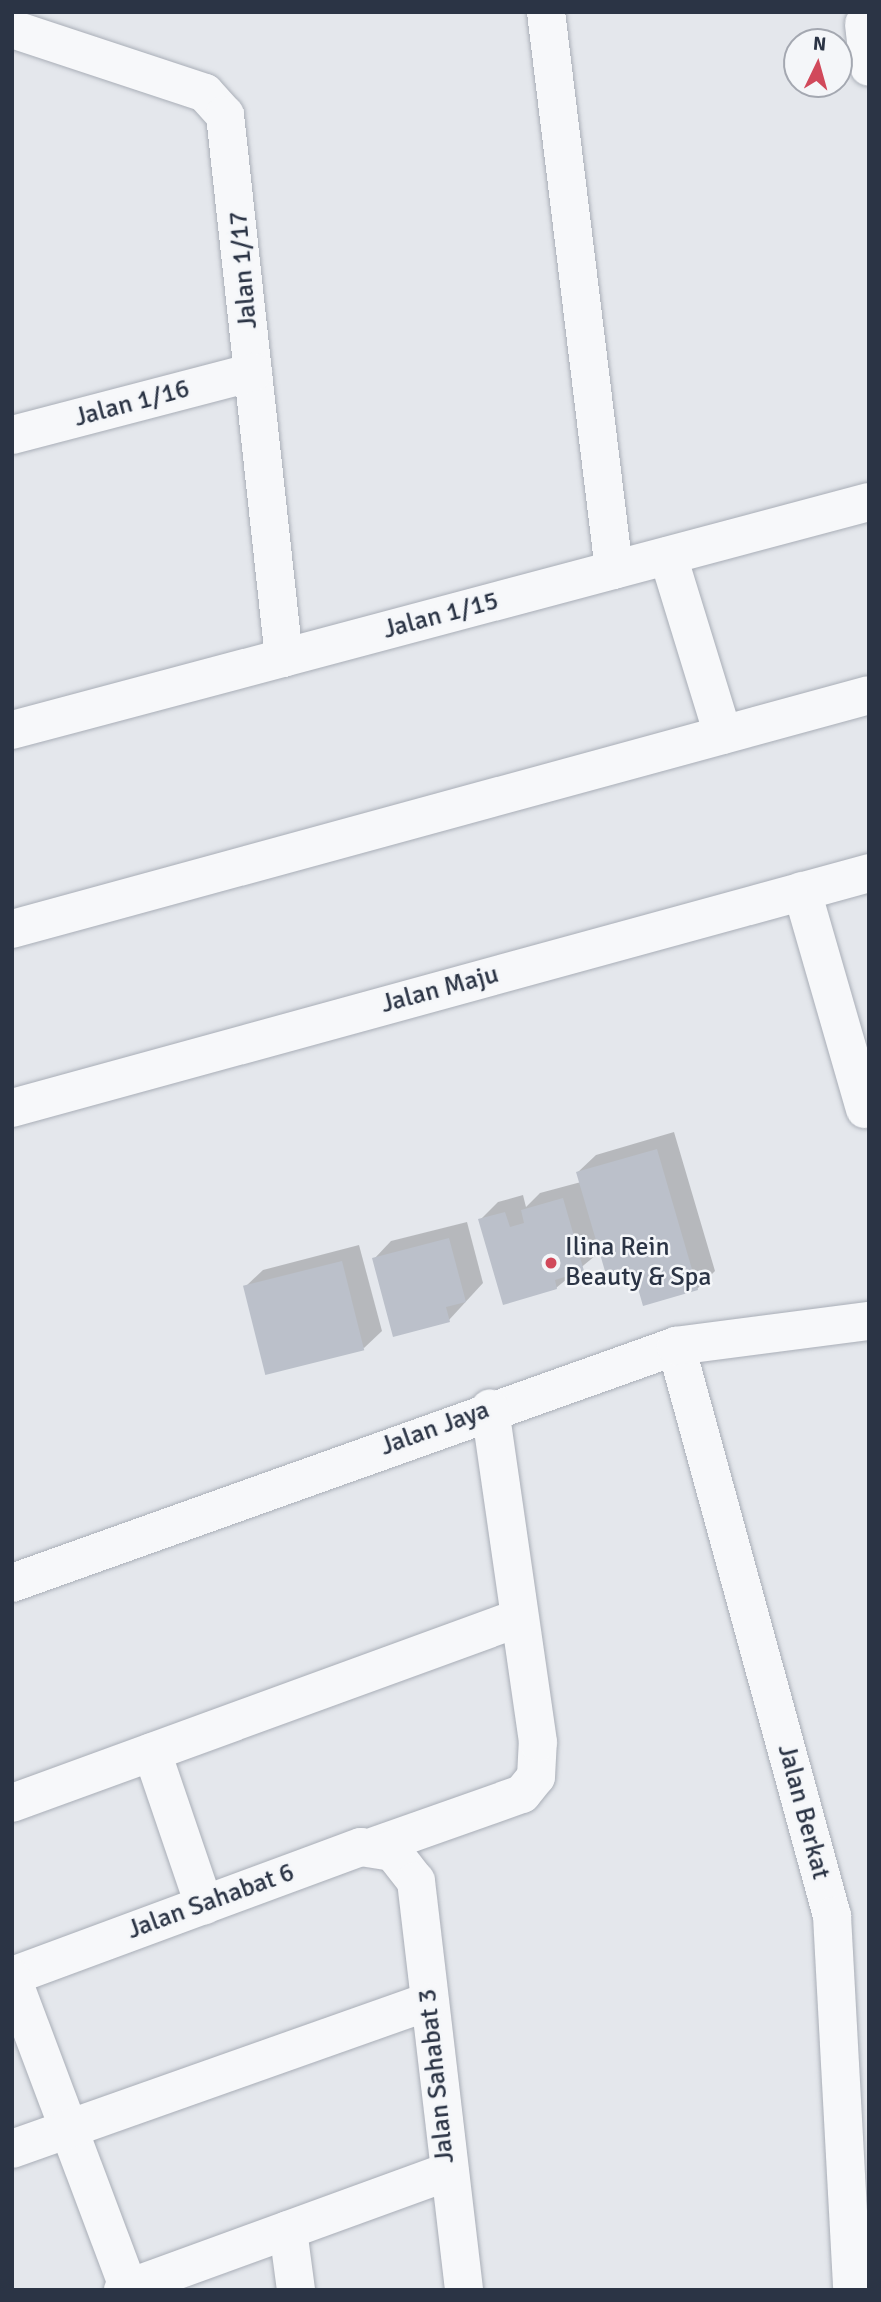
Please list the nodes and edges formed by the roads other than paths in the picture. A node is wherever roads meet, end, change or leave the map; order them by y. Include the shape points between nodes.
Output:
1 (546, 12) edge
2 (864, 24) dead end
3 (12, 29) edge
4 (869, 67) edge
5 (253, 372) junction
6 (12, 435) edge
7 (869, 502) edge
8 (668, 556) junction
9 (614, 570) junction
10 (284, 658) junction
11 (869, 695) edge
12 (12, 730) edge
13 (723, 735) junction
14 (869, 873) edge
15 (802, 891) junction
16 (12, 929) edge
17 (12, 1108) edge
18 (866, 1109) dead end
19 (869, 1321) edge
20 (676, 1346) junction
21 (490, 1408) junction
22 (14, 1577) edge
23 (516, 1619) junction
24 (152, 1752) junction
25 (12, 1803) edge
26 (391, 1855) junction
27 (204, 1905) junction
28 (12, 1977) edge
29 (429, 2001) junction
30 (69, 2128) junction
31 (12, 2150) edge
32 (448, 2172) junction
33 (288, 2230) junction
34 (127, 2289) edge
35 (296, 2290) edge
36 (464, 2290) edge
37 (852, 2290) edge

1 - 9 street
2 - 4 street
3 - 5 street, Jalan 1/17 via 205,93 225,115
5 - 6 street, Jalan 1/16
5 - 10 street, Jalan 1/17
7 - 8 street, Jalan 1/15
8 - 9 street, Jalan 1/15
8 - 13 street
9 - 10 street, Jalan 1/15
10 - 12 street, Jalan 1/15
11 - 13 street
13 - 16 street
14 - 15 street, Jalan Maju
15 - 17 street, Jalan Maju
15 - 18 street
19 - 20 street, Jalan Jaya
20 - 21 street, Jalan Jaya
20 - 37 street, Jalan Berkat via 832,1916
21 - 22 street, Jalan Jaya
21 - 23 street
23 - 24 street
23 - 26 street, Jalan Sahabat 6 via 540,1759 530,1789
24 - 25 street
24 - 27 street
26 - 27 street, Jalan Sahabat 6
26 - 29 street, Jalan Sahabat 3 via 416,1881
27 - 28 street, Jalan Sahabat 6
28 - 30 street
29 - 30 street
29 - 32 street, Jalan Sahabat 3
30 - 31 street
30 - 34 street
32 - 33 street
32 - 36 street, Jalan Sahabat 3
33 - 34 street
33 - 35 street

